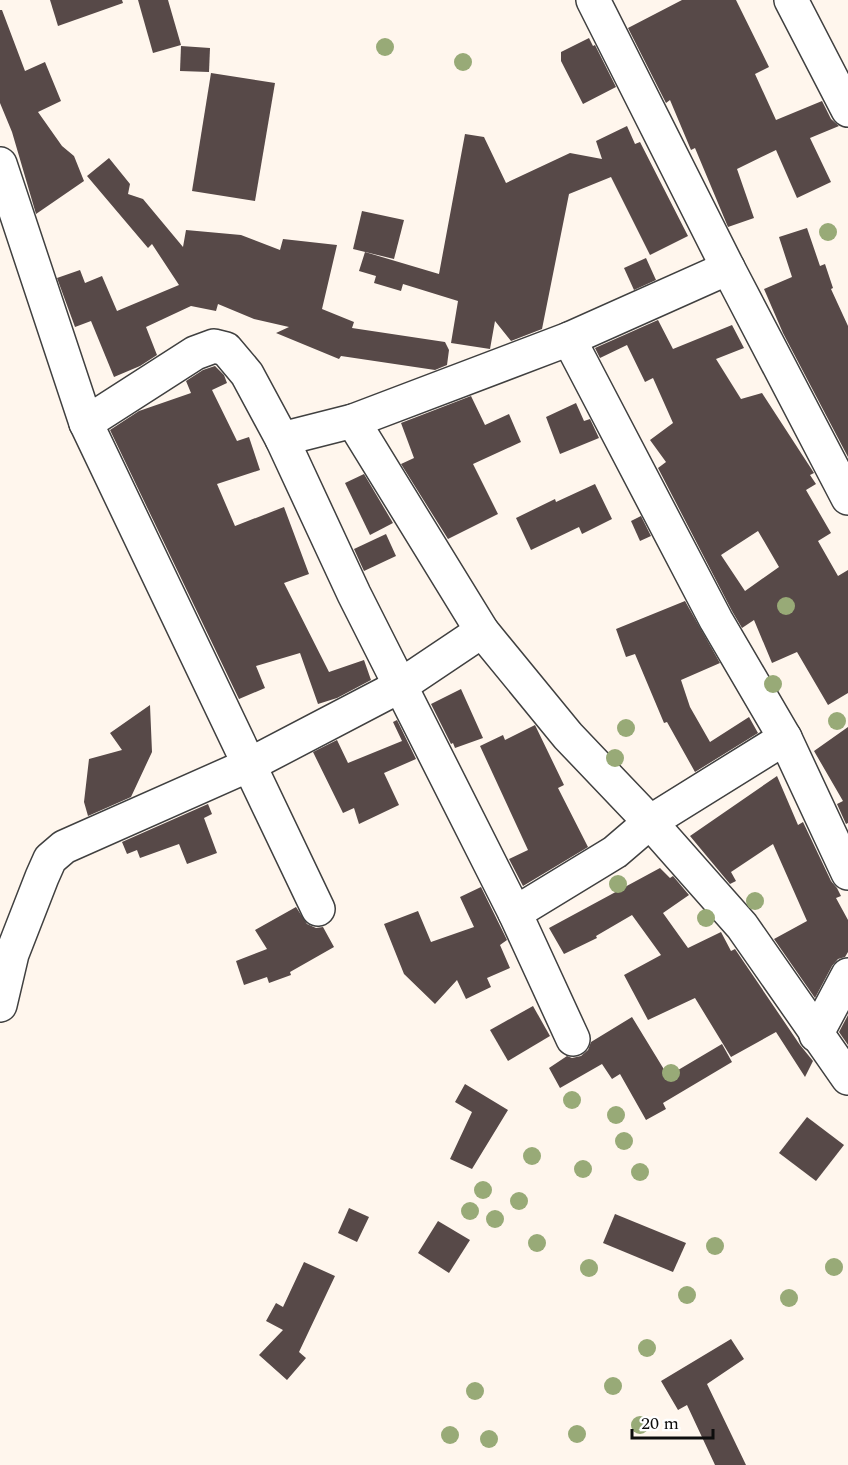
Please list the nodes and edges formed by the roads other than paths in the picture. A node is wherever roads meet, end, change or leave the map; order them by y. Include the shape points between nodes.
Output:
1 (593, 0) edge
2 (791, 0) edge
3 (848, 110) edge
4 (0, 164) edge
5 (728, 268) junction
6 (569, 339) junction
7 (353, 421) junction
8 (86, 423) junction
9 (282, 439) junction
10 (848, 498) edge
11 (482, 631) junction
12 (400, 686) junction
13 (785, 738) junction
14 (249, 765) junction
15 (650, 822) junction
16 (848, 873) edge
17 (318, 909) dead end
18 (515, 913) junction
19 (848, 975) edge
20 (0, 1005) edge
21 (816, 1035) junction
22 (573, 1039) dead end
23 (848, 1078) edge

1 - 5 street
2 - 3 street
4 - 8 street
5 - 6 street
5 - 10 street
6 - 7 street
6 - 13 street via 716,620
7 - 9 street
7 - 11 street
8 - 9 street via 195,353 214,346 226,349 247,374
8 - 14 street
9 - 12 street
11 - 12 street
11 - 15 street via 568,736
12 - 14 street
12 - 18 street
13 - 15 street
13 - 16 street
14 - 17 street
14 - 20 street via 64,847 50,859 12,954
15 - 18 street via 615,852
15 - 21 street via 742,926
18 - 22 street
19 - 21 street
21 - 23 street

